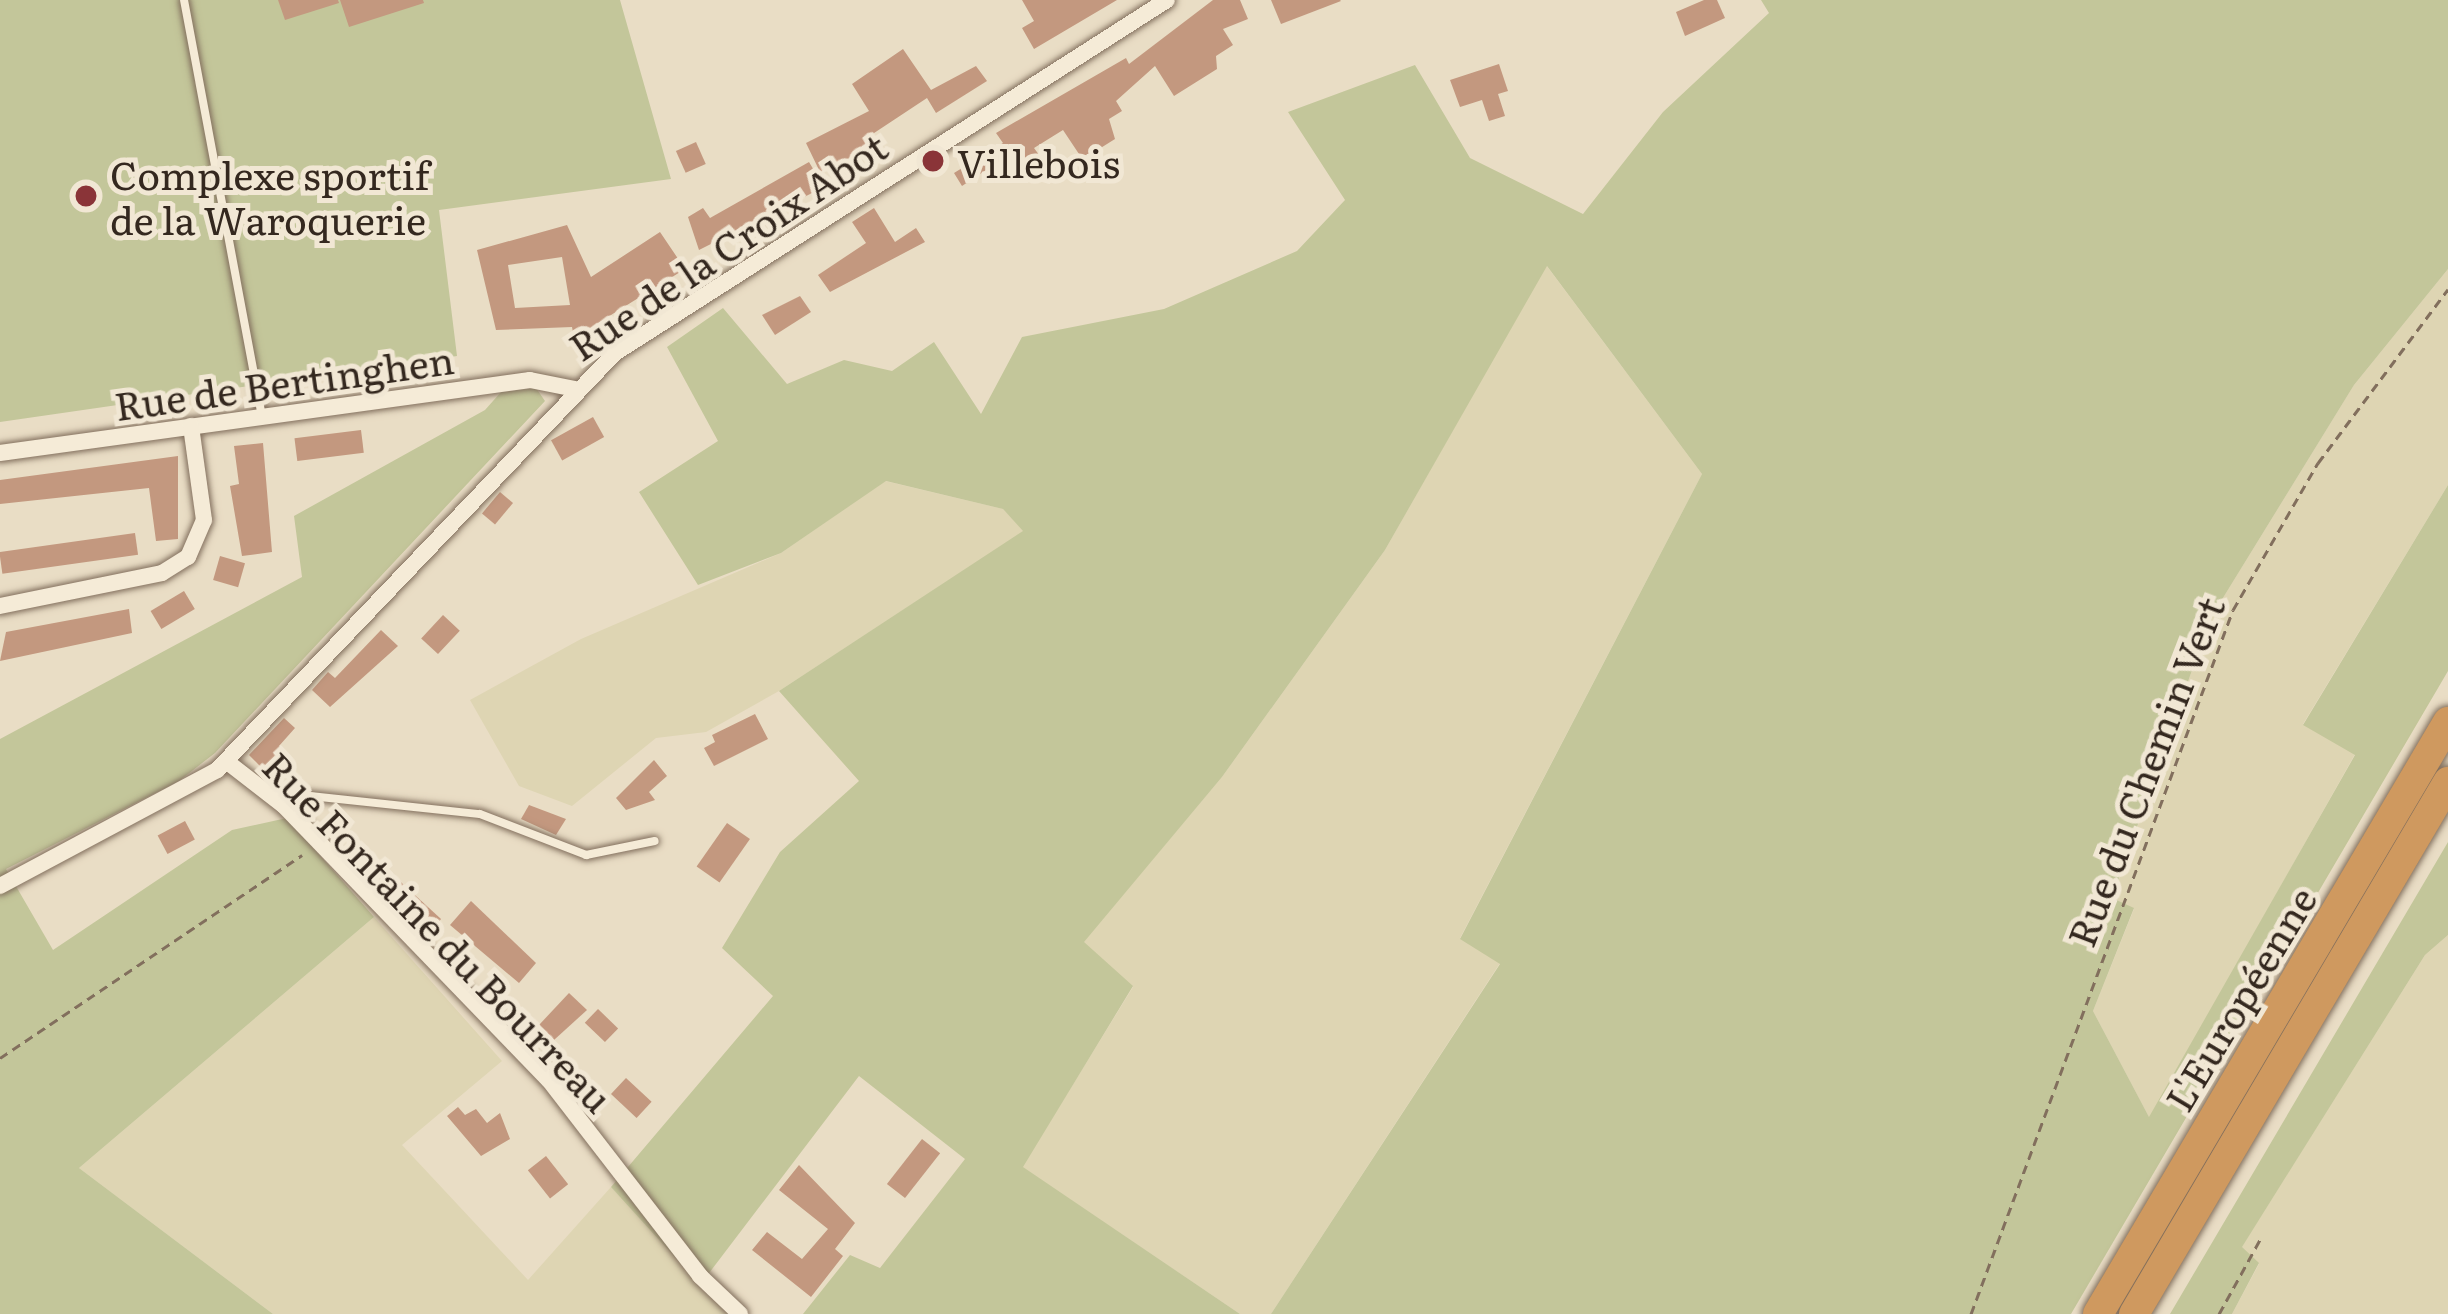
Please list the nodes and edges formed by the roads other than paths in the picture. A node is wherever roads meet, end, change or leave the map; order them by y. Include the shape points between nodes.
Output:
1 (184, 0) edge
2 (1167, 0) edge
3 (575, 389) junction
4 (262, 416) junction
5 (191, 426) junction
6 (0, 453) edge
7 (0, 606) edge
8 (2448, 722) edge
9 (226, 761) junction
10 (2448, 782) edge
11 (267, 792) junction
12 (656, 841) dead end
13 (0, 886) edge
14 (740, 1314) edge
15 (2098, 1314) edge
16 (2134, 1314) edge

1 - 4 lane
2 - 3 street, Rue de la Croix Abot via 634,340
3 - 4 street, Rue de Bertinghen via 530,380
3 - 9 street, Rue de la Croix Abot
4 - 5 street, Rue de Bertinghen
5 - 6 street, Rue de Bertinghen
5 - 7 street via 204,520 188,557 162,573
8 - 15 highway, L'Européenne
9 - 11 street, Rue Fontaine du Bourreau
9 - 13 street, Rue de la Croix Abot via 176,798
10 - 16 highway, L'Européenne
11 - 12 lane via 480,814 586,855
11 - 14 street, Rue Fontaine du Bourreau via 556,1088 688,1263

